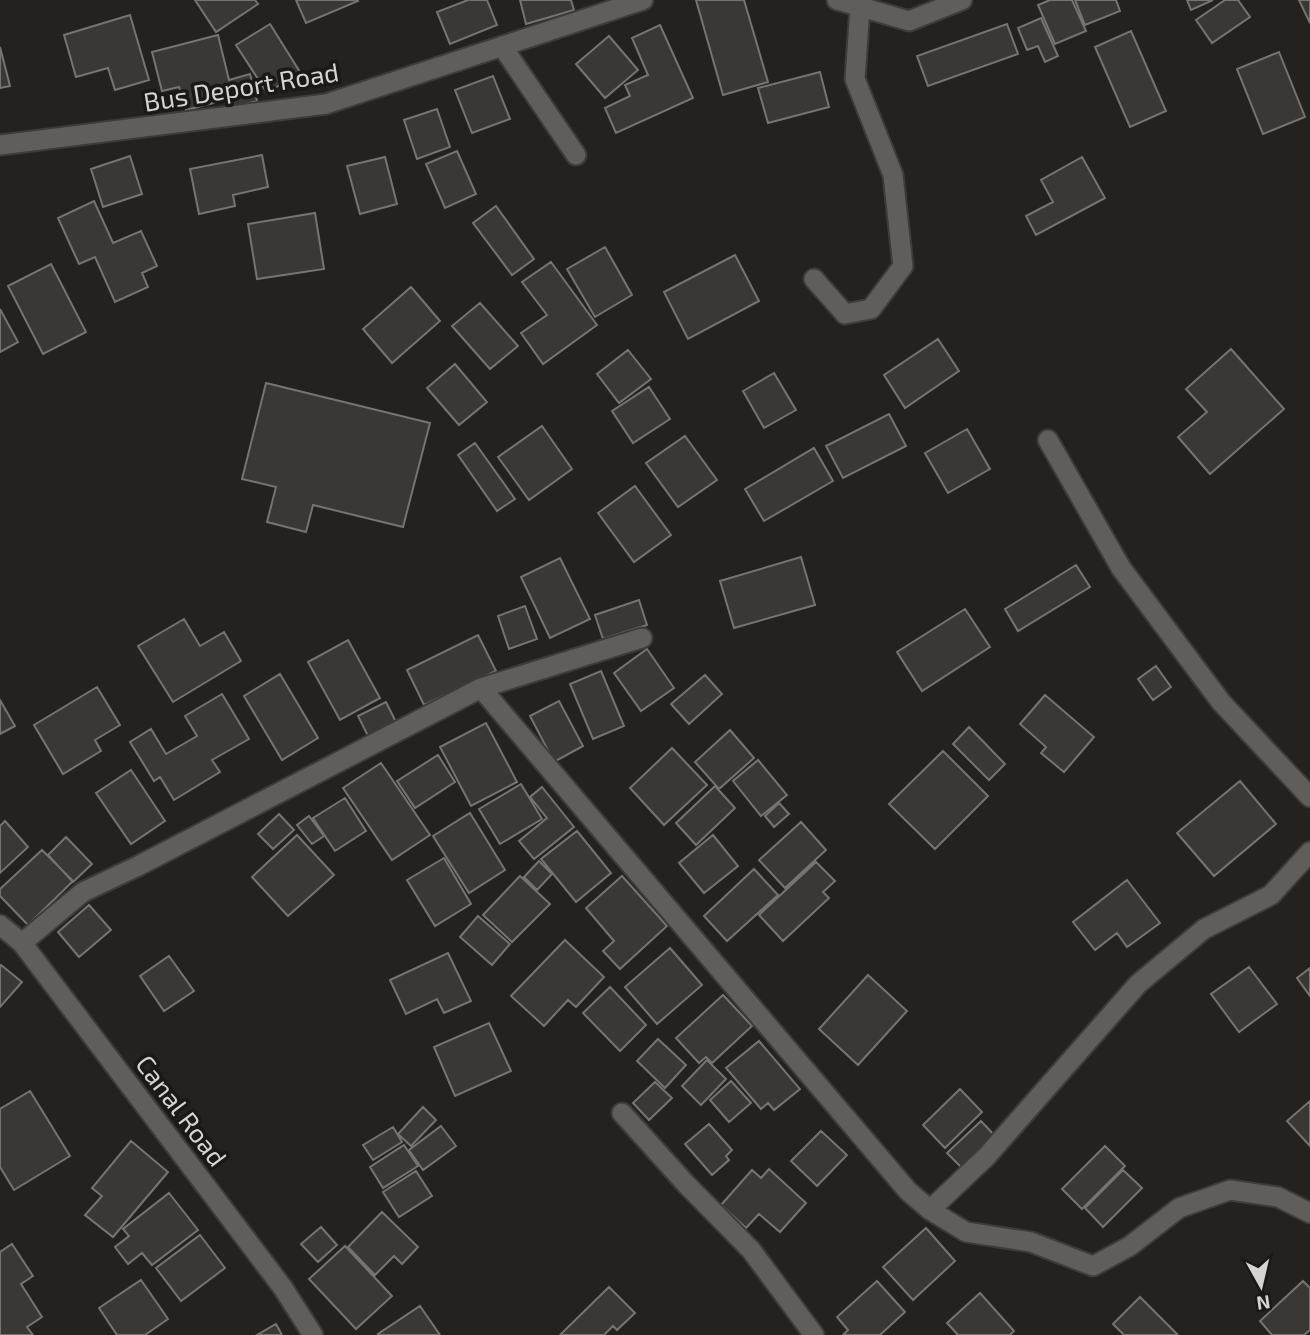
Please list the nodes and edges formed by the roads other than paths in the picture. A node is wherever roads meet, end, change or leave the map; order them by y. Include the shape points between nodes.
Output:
1 (643, 0) edge
2 (837, 0) edge
3 (962, 0) edge
4 (860, 7) junction
5 (502, 46) junction
6 (0, 145) edge
7 (576, 155) dead end
8 (814, 279) dead end
9 (1048, 440) dead end
10 (642, 638) dead end
11 (481, 688) junction
12 (1310, 797) edge
13 (1310, 852) edge
14 (0, 925) edge
15 (22, 943) junction
16 (622, 1113) dead end
17 (930, 1210) junction
18 (1310, 1213) edge
19 (313, 1335) edge
20 (814, 1335) edge

1 - 5 street, Bus Deport Road
2 - 4 street
3 - 4 street via 909,21
4 - 8 street via 855,79 893,175 904,266 871,309 845,314
5 - 6 street, Bus Deport Road via 326,104
5 - 7 street
9 - 12 street via 1121,568 1221,702
10 - 11 street
11 - 15 street via 83,892
11 - 17 street via 899,1181
13 - 17 street via 1271,895 1204,929 1138,984 987,1156
14 - 15 street, Canal Road
15 - 19 street, Canal Road via 283,1288
16 - 20 street via 751,1250
17 - 18 street via 966,1232 1031,1242 1093,1266 1130,1246 1179,1208 1230,1190 1278,1196

